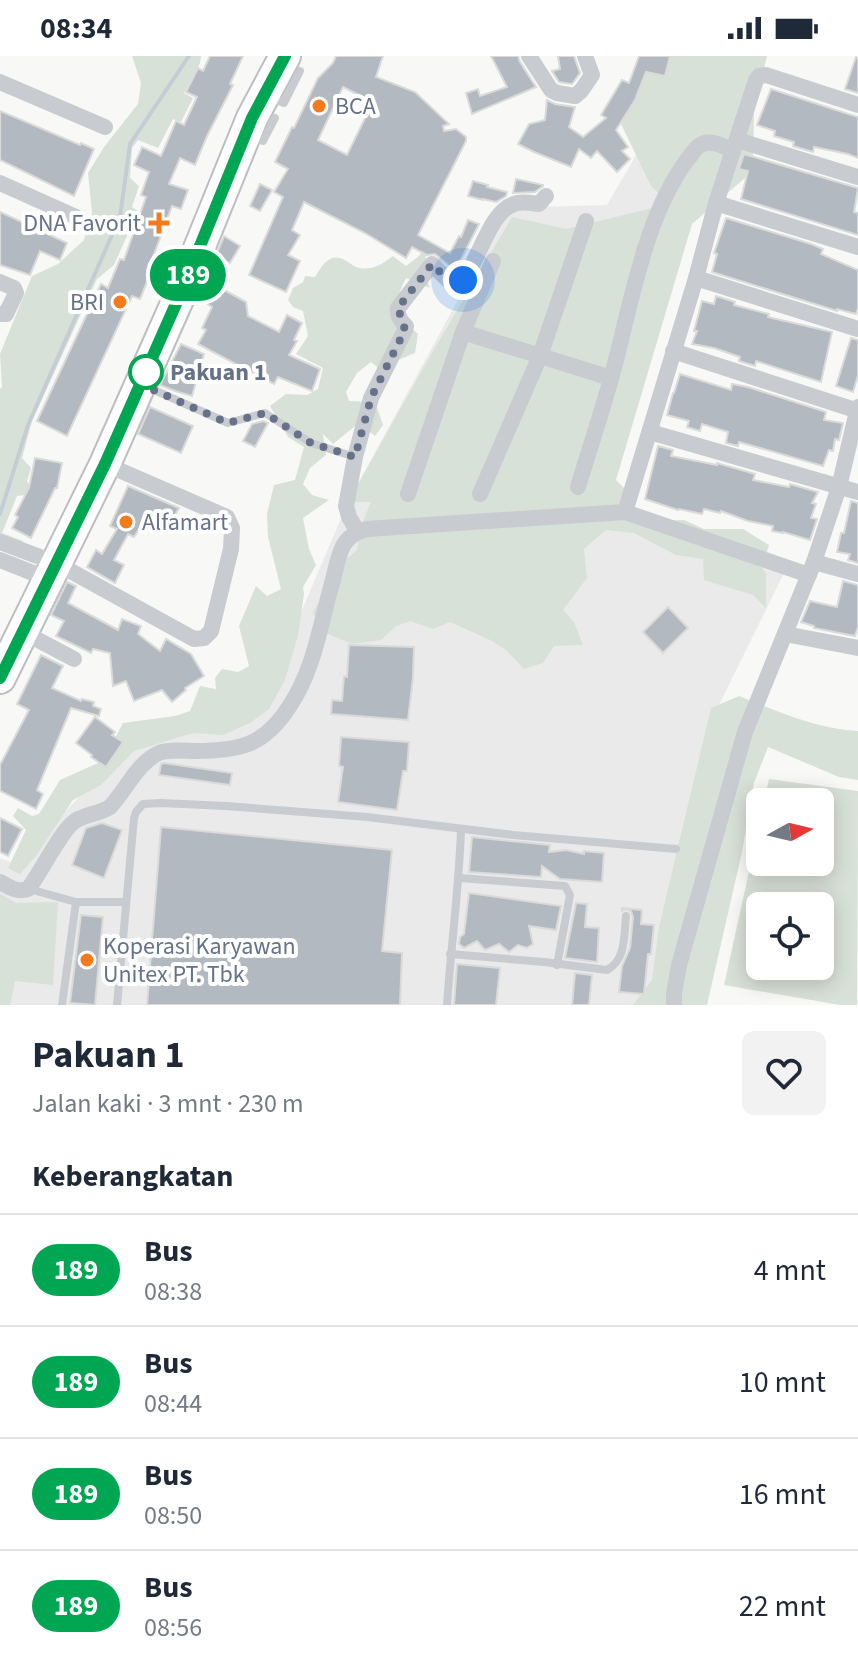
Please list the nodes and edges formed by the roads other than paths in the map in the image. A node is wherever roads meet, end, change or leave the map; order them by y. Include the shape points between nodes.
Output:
1 (529, 56) edge
2 (585, 56) edge
3 (292, 64) edge
4 (0, 82) edge
5 (858, 105) edge
6 (105, 127) dead end
7 (735, 146) junction
8 (858, 177) edge
9 (0, 183) edge
10 (546, 196) dead end
11 (716, 203) junction
12 (76, 217) dead end
13 (586, 221) dead end
14 (858, 247) edge
15 (493, 261) dead end
16 (696, 278) junction
17 (0, 282) edge
18 (0, 314) edge
19 (858, 329) edge
20 (463, 332) junction
21 (673, 351) junction
22 (540, 356) junction
23 (611, 378) junction
24 (140, 384) junction
25 (858, 410) edge
26 (650, 432) junction
27 (355, 457) junction
28 (105, 464) junction
29 (578, 487) dead end
30 (839, 487) junction
31 (858, 492) edge
32 (408, 494) dead end
33 (480, 494) dead end
34 (625, 512) junction
35 (358, 532) junction
36 (1, 548) edge
37 (812, 568) junction
38 (52, 571) junction
39 (858, 574) edge
40 (31, 623) junction
41 (785, 634) junction
42 (858, 648) edge
43 (74, 659) dead end
44 (0, 678) edge
45 (461, 830) junction
46 (676, 849) dead end
47 (459, 878) junction
48 (0, 882) edge
49 (28, 889) junction
50 (76, 902) junction
51 (126, 902) junction
52 (626, 916) dead end
53 (450, 954) junction
54 (557, 965) junction
55 (62, 1005) edge
56 (117, 1005) edge
57 (447, 1005) edge
58 (674, 1005) edge

1 - 2 street via 551,90 575,96 592,75
3 - 24 highway via 245,146
4 - 6 street
5 - 7 street via 762,75
7 - 8 street
7 - 11 street
7 - 23 street via 698,146 667,191 650,233
9 - 12 street
10 - 27 street via 539,204 519,202 504,209 463,280 450,282 432,264 398,308 405,330 371,398
11 - 14 street
11 - 16 street
13 - 22 street
15 - 20 street
16 - 19 street
16 - 21 street
17 - 18 street via 16,293 6,314
20 - 22 street
20 - 32 street
21 - 25 street
21 - 26 street
22 - 23 street
22 - 33 street
23 - 29 street
24 - 27 lane via 228,423 265,413 311,443
24 - 28 highway
25 - 30 street
26 - 30 street
26 - 34 street
27 - 35 street via 346,506
28 - 38 highway
28 - 38 street via 227,517 231,549 211,631 194,639
30 - 31 street
30 - 37 street
34 - 35 street
34 - 37 street
35 - 49 street via 340,554 309,665 279,722 238,749 167,751 151,758 110,807 72,823
36 - 38 street
37 - 39 street
37 - 41 street
38 - 40 highway
40 - 43 street
40 - 44 highway
41 - 42 street
41 - 58 street via 745,732 679,965
45 - 46 lane
45 - 47 lane
45 - 51 lane via 367,817 143,804 134,818
47 - 53 lane
47 - 54 lane via 565,886 570,895
48 - 49 street via 15,890
49 - 50 lane
50 - 51 lane
50 - 55 lane
51 - 56 lane
52 - 54 lane via 622,952 614,967
53 - 54 lane
53 - 57 lane

